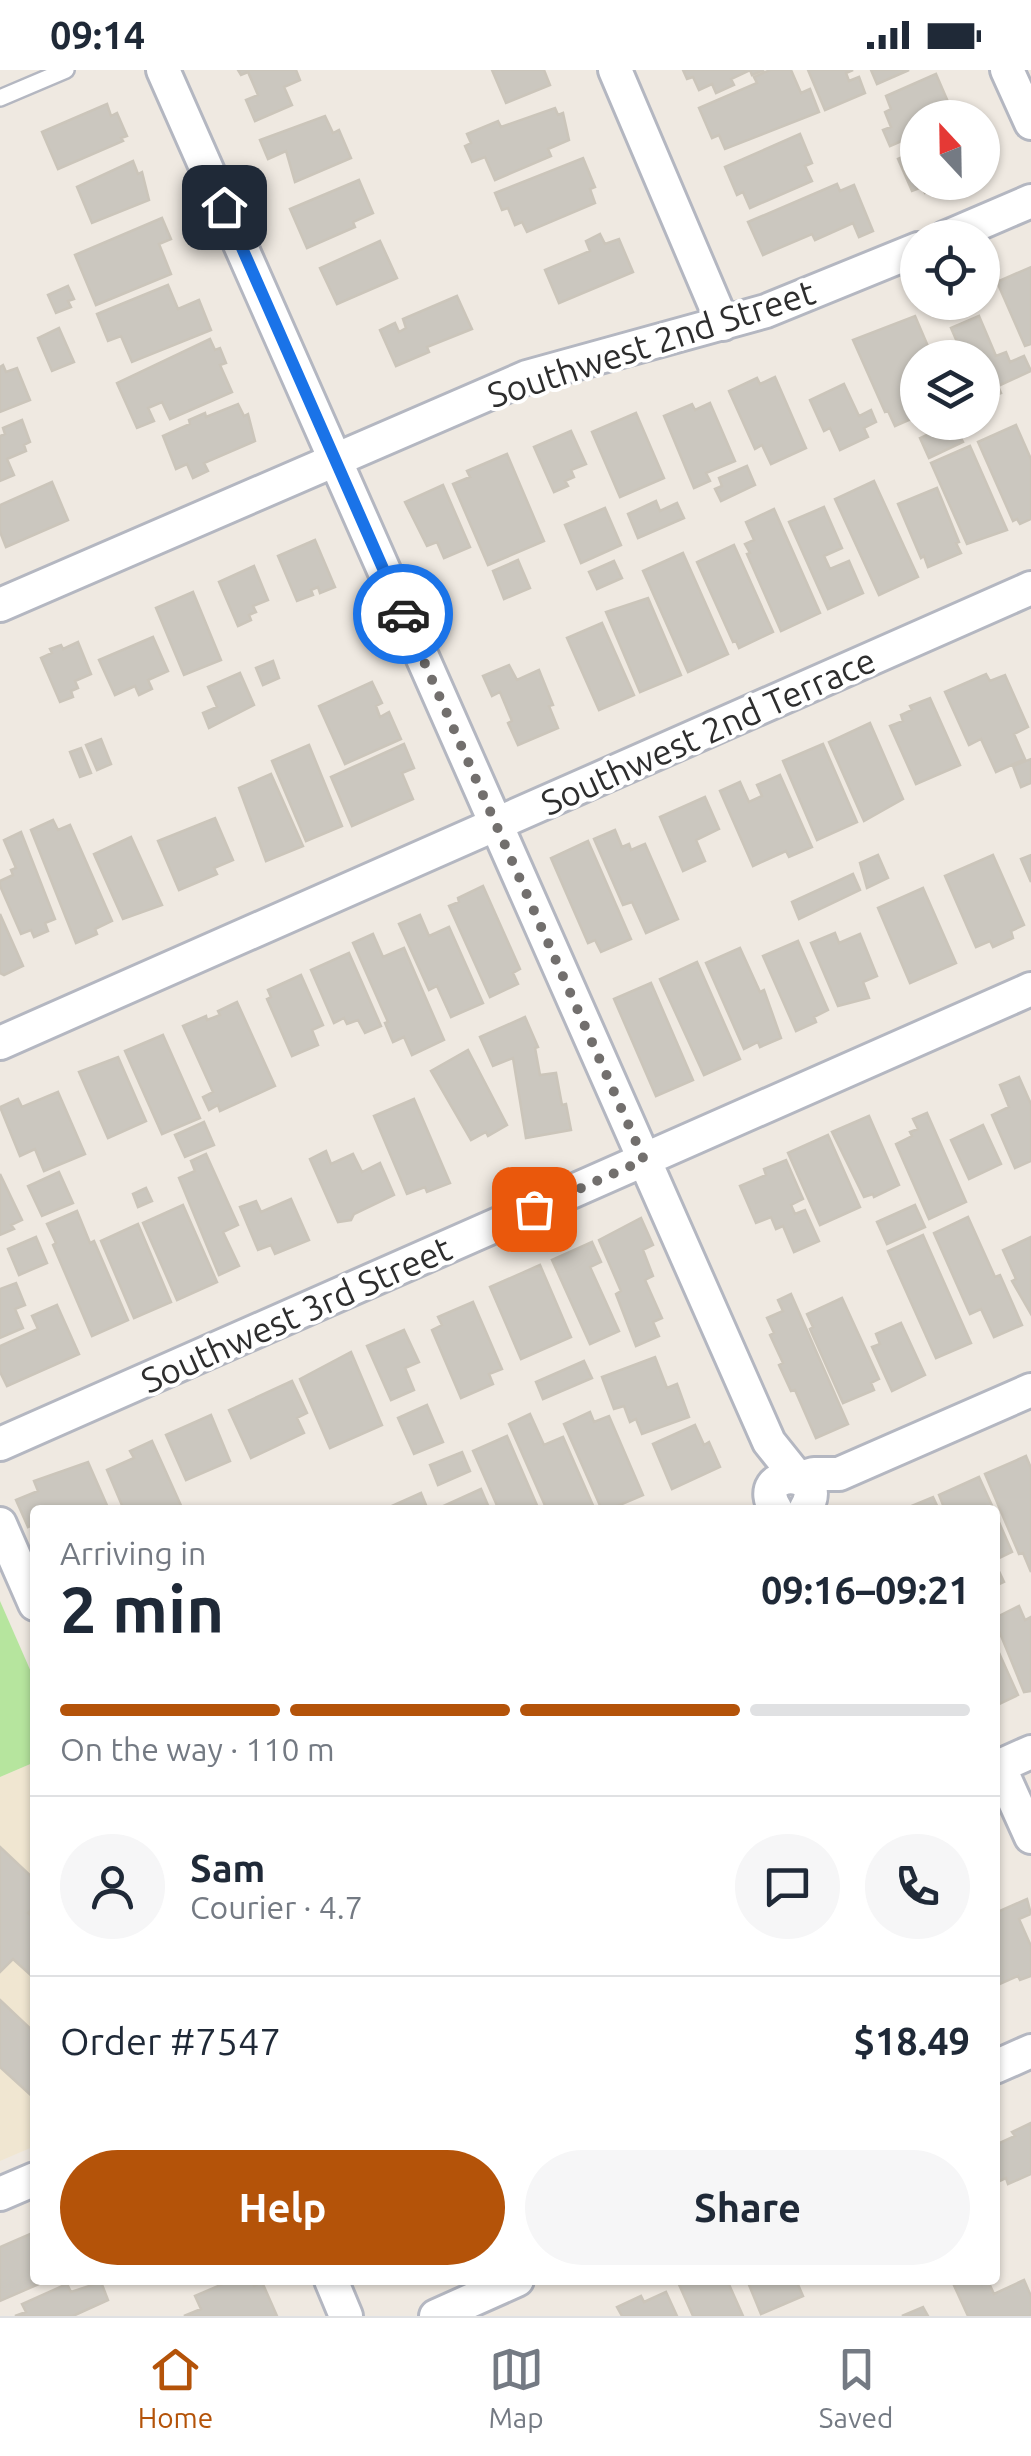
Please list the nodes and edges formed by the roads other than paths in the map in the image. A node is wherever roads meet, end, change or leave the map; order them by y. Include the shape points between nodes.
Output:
1 (66, 70) edge
2 (163, 70) edge
3 (615, 70) edge
4 (1007, 70) edge
5 (0, 98) edge
6 (1031, 123) edge
7 (1031, 201) edge
8 (987, 220) edge
9 (900, 256) edge
10 (723, 324) junction
11 (336, 461) junction
12 (1031, 588) edge
13 (0, 606) edge
14 (496, 824) junction
15 (1031, 989) edge
16 (0, 1043) edge
17 (644, 1160) junction
18 (1031, 1390) edge
19 (0, 1444) edge
20 (795, 1496) edge
21 (762, 1505) edge
22 (0, 1524) edge
23 (30, 1593) edge
24 (1031, 1752) edge
25 (1000, 1766) edge
26 (1000, 1773) edge
27 (1031, 1837) edge
28 (1031, 2051) edge
29 (1000, 2065) edge
30 (30, 2181) edge
31 (0, 2194) edge
32 (332, 2285) edge
33 (505, 2285) edge
34 (346, 2316) edge
35 (436, 2316) edge

1 - 5 lane
2 - 11 street
3 - 10 street
4 - 6 street
7 - 8 street
9 - 10 street, Southwest 2nd Street
10 - 11 street, Southwest 2nd Street via 546,370
11 - 13 street, Southwest 2nd Street
11 - 14 street
12 - 14 street, Southwest 2nd Terrace
14 - 16 street, Southwest 2nd Terrace
14 - 17 street
15 - 17 street, Southwest 3rd Street
17 - 19 street, Southwest 3rd Street
17 - 20 street via 772,1448 767,1457
18 - 20 street via 839,1474 814,1474
20 - 21 street
22 - 23 street
24 - 25 street
26 - 27 street
28 - 29 street
30 - 31 street
32 - 34 street
33 - 35 street

